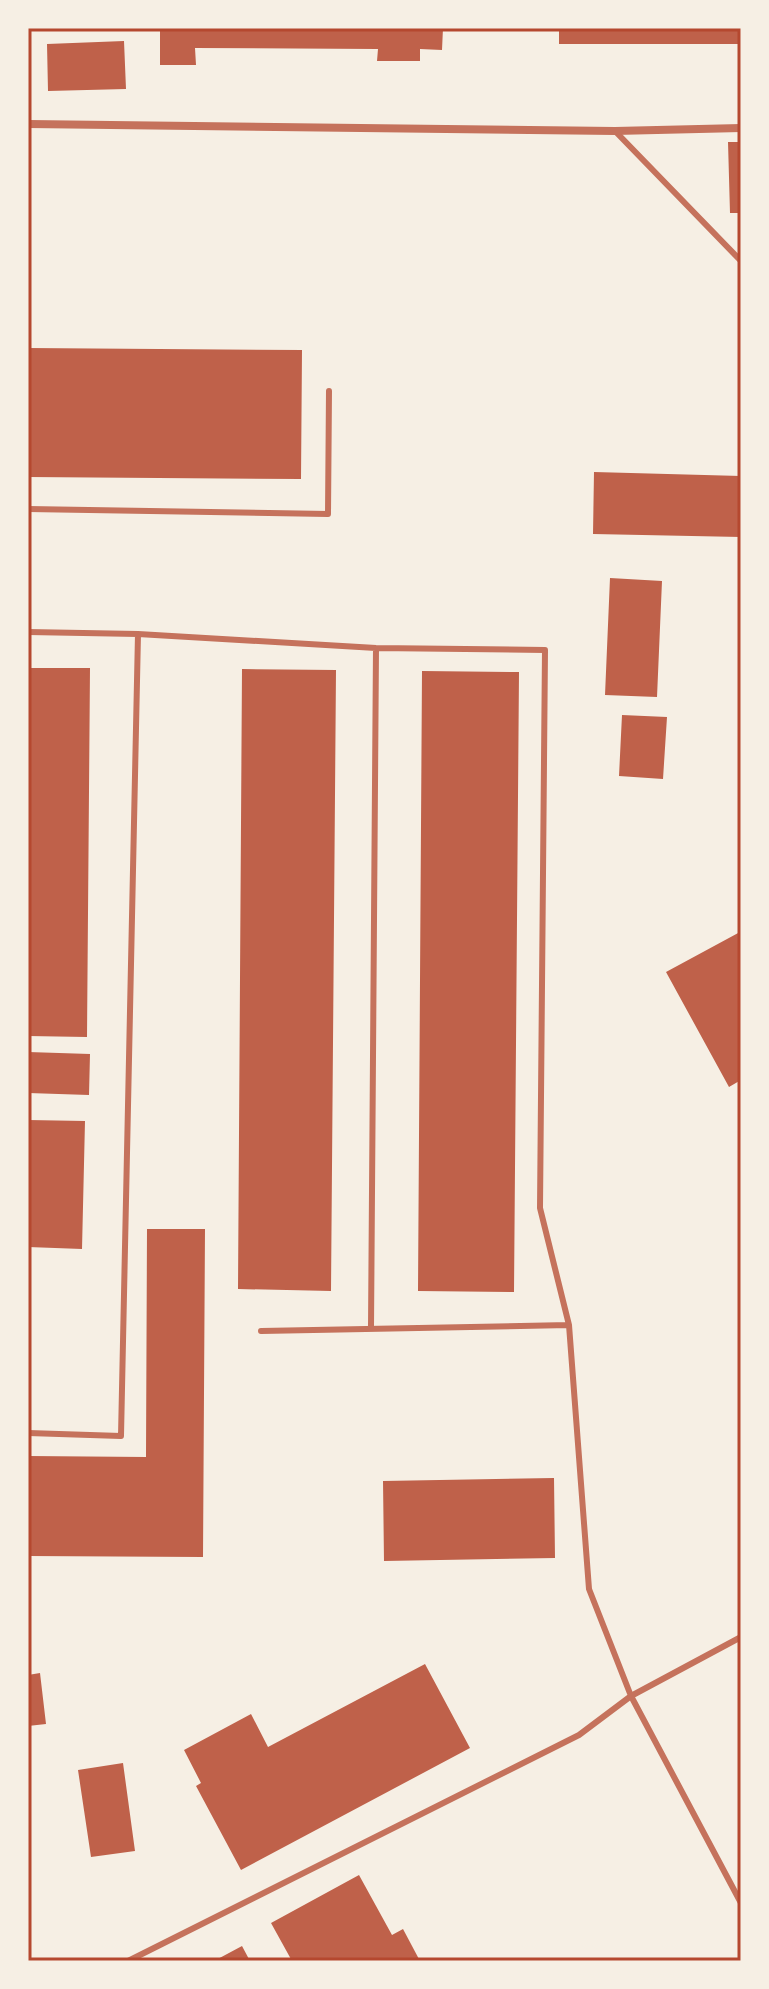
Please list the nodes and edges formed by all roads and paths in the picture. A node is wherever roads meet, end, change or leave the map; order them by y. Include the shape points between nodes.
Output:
1 (28, 124) edge
2 (741, 128) edge
3 (615, 131) junction
4 (741, 261) edge
5 (329, 391) dead end
6 (28, 509) edge
7 (28, 632) edge
8 (138, 634) junction
9 (376, 648) junction
10 (569, 1325) junction
11 (371, 1328) junction
12 (261, 1331) dead end
13 (28, 1433) edge
14 (741, 1637) edge
15 (631, 1696) junction
16 (741, 1903) edge
17 (128, 1961) edge

1 - 3 street
2 - 3 street
3 - 4 lane
5 - 6 lane via 328,514
7 - 8 lane
8 - 9 lane
8 - 13 lane via 121,1436
9 - 10 lane via 545,650 540,1208
9 - 11 lane
10 - 11 lane
10 - 15 lane via 589,1589
11 - 12 lane
14 - 15 lane
15 - 16 lane
15 - 17 lane via 579,1735

